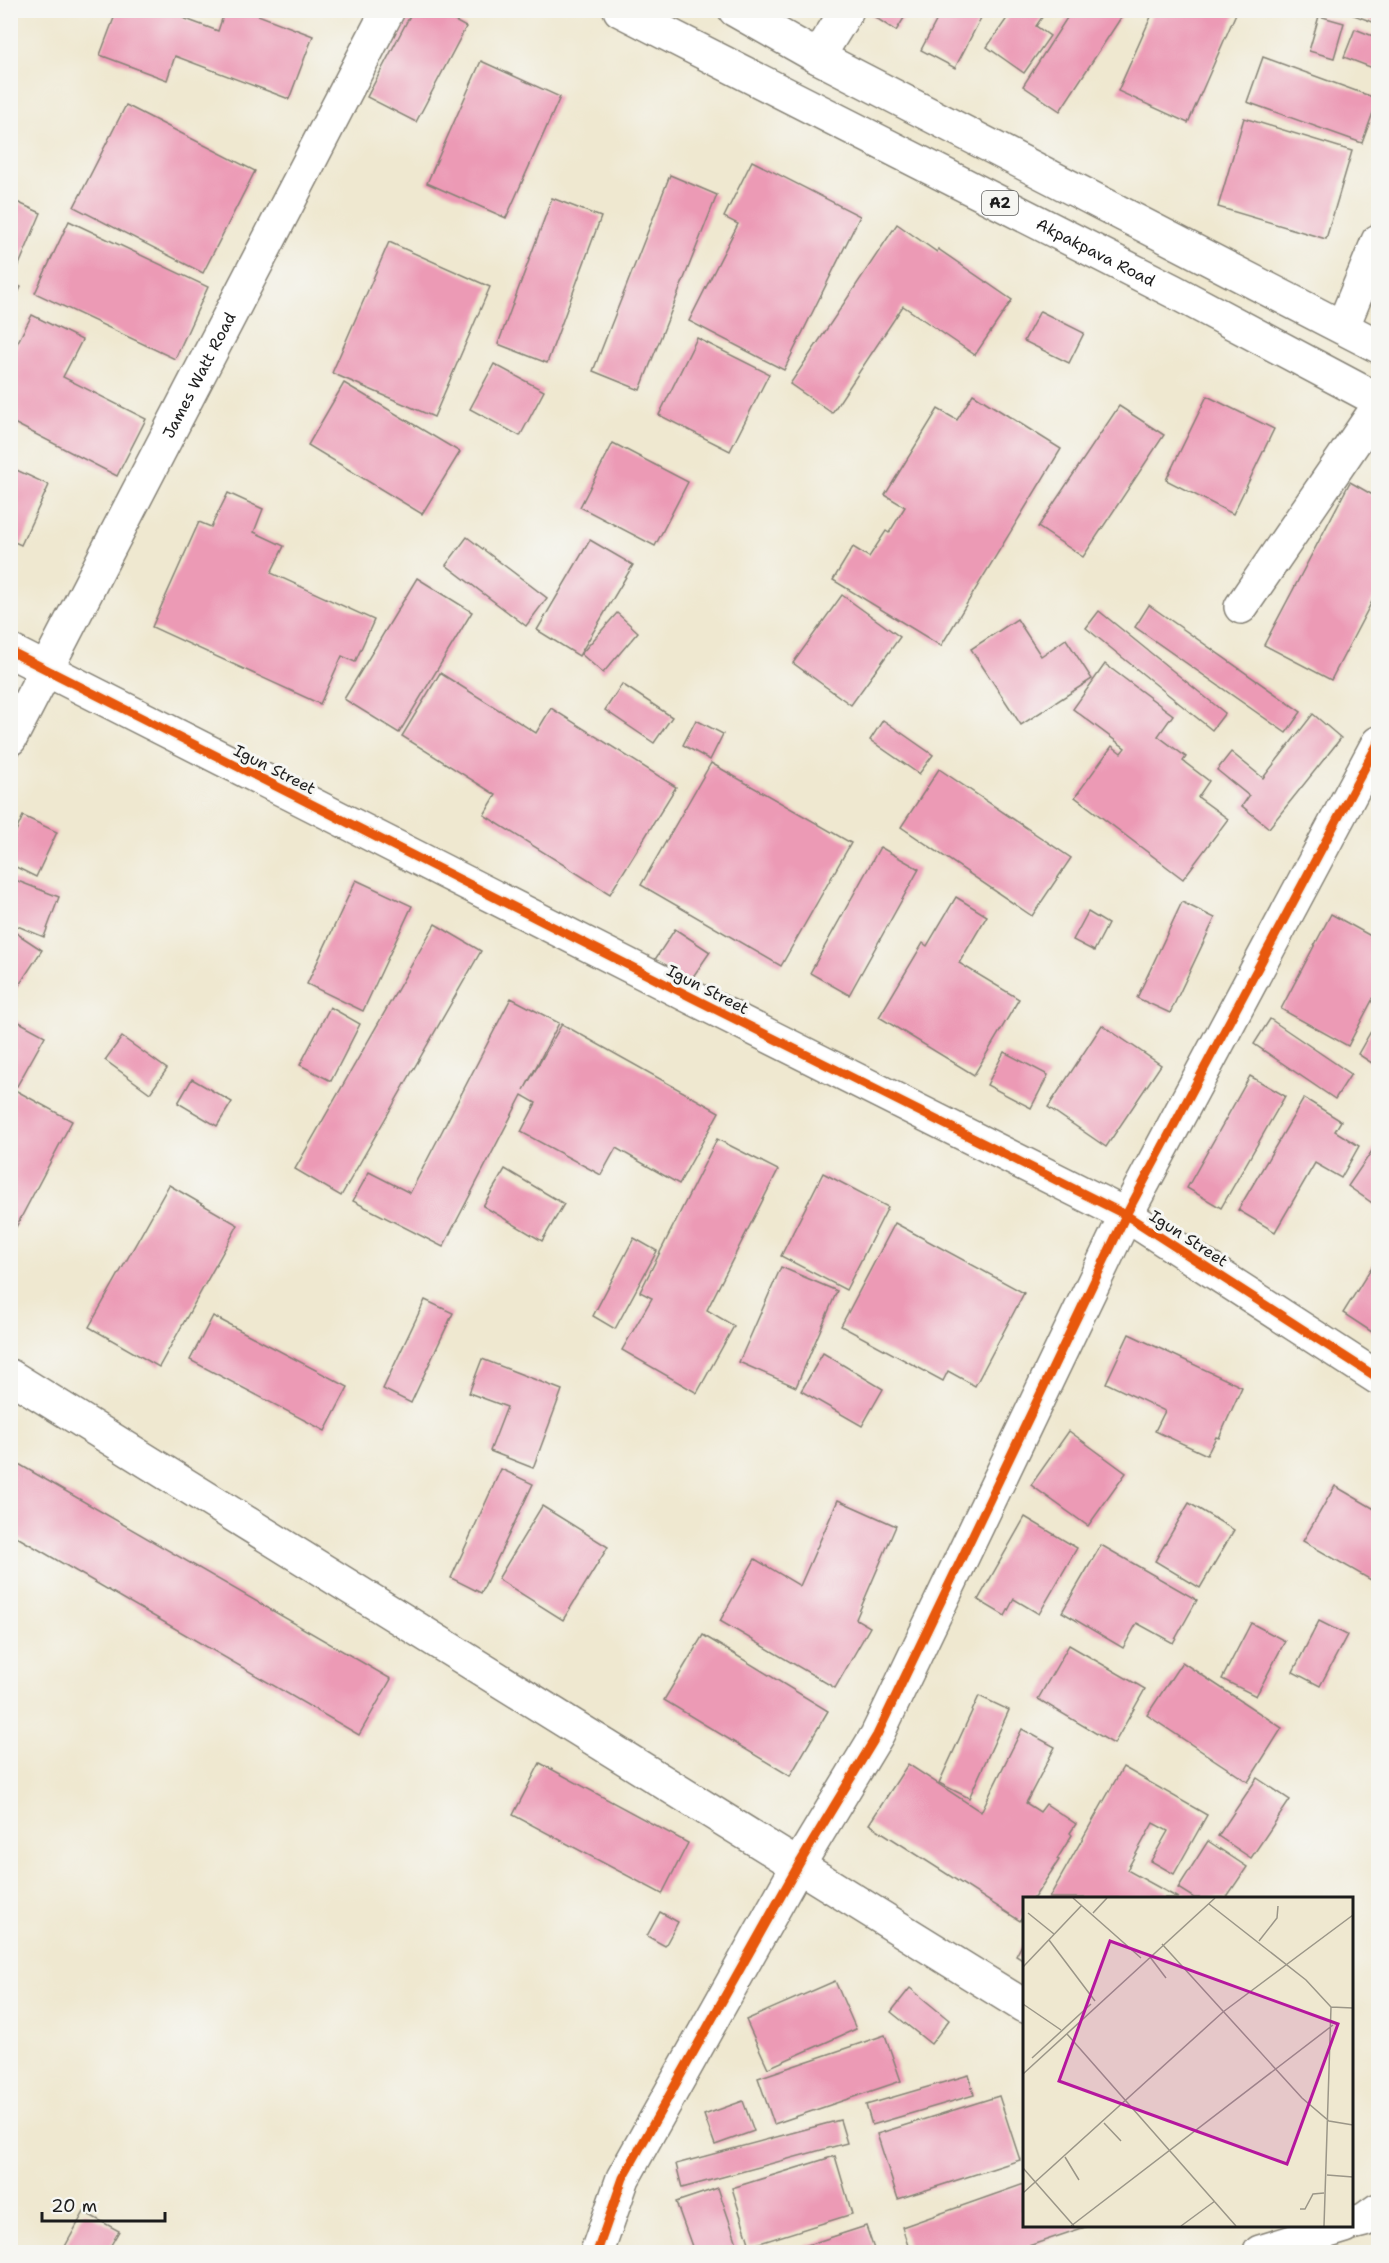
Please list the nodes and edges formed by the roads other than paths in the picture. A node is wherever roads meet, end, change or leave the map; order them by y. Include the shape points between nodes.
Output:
1 (388, 10) edge
2 (620, 10) edge
3 (735, 10) edge
4 (847, 10) edge
5 (818, 57) junction
6 (1378, 241) edge
7 (1342, 327) junction
8 (1378, 346) edge
9 (1378, 400) edge
10 (1378, 407) edge
11 (1241, 607) dead end
12 (10, 651) edge
13 (47, 671) junction
14 (10, 740) edge
15 (1378, 743) edge
16 (1126, 1215) junction
17 (10, 1376) edge
18 (1378, 1378) edge
19 (799, 1864) junction
20 (1023, 2005) edge
21 (1333, 2227) edge
22 (597, 2253) edge
23 (1260, 2253) edge

1 - 13 main road, James Watt Road
2 - 9 main road, Akpakpava Road / A2 via 1173,291
3 - 5 main road
4 - 5 main road
5 - 7 main road
6 - 7 main road
7 - 8 main road
10 - 11 main road
12 - 13 main road, Igun Street
13 - 14 main road, James Watt Road
13 - 16 main road, Igun Street
15 - 16 main road
16 - 18 main road, Igun Street
16 - 19 main road via 877,1735
17 - 19 main road
19 - 20 main road
19 - 22 main road via 623,2178
21 - 23 main road

